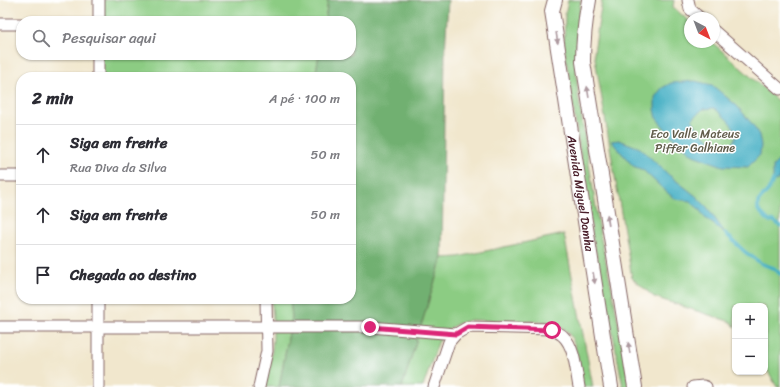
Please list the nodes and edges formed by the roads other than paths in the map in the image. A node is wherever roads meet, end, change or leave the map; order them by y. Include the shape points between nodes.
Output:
1 (99, 0) edge
2 (589, 0) edge
3 (688, 0) edge
4 (553, 4) edge
5 (693, 12) edge
6 (99, 16) edge
7 (0, 24) edge
8 (16, 24) edge
9 (720, 36) edge
10 (98, 60) edge
11 (98, 72) edge
12 (778, 84) edge
13 (0, 176) edge
14 (16, 176) edge
15 (98, 304) edge
16 (266, 304) edge
17 (0, 327) edge
18 (98, 327) junction
19 (267, 328) junction
20 (456, 334) junction
21 (98, 387) edge
22 (259, 387) edge
23 (434, 387) edge
24 (579, 387) edge
25 (611, 387) edge
26 (635, 387) edge
27 (693, 387) edge
28 (706, 387) edge

1 - 6 street
26 -> 2 street, Avenida Miguel Damha via 583,62 583,38
3 - 5 street
4 -> 25 street, Avenida Miguel Damha
7 - 8 street
9 - 12 street
10 - 11 street
13 - 14 street
15 - 18 street
16 - 19 street
17 - 18 street
18 - 19 street
18 - 21 street
19 - 20 street via 370,327
19 - 22 street via 267,351
20 - 23 street via 449,342
20 - 24 street via 468,327 552,330 563,336 570,346
27 - 28 street

